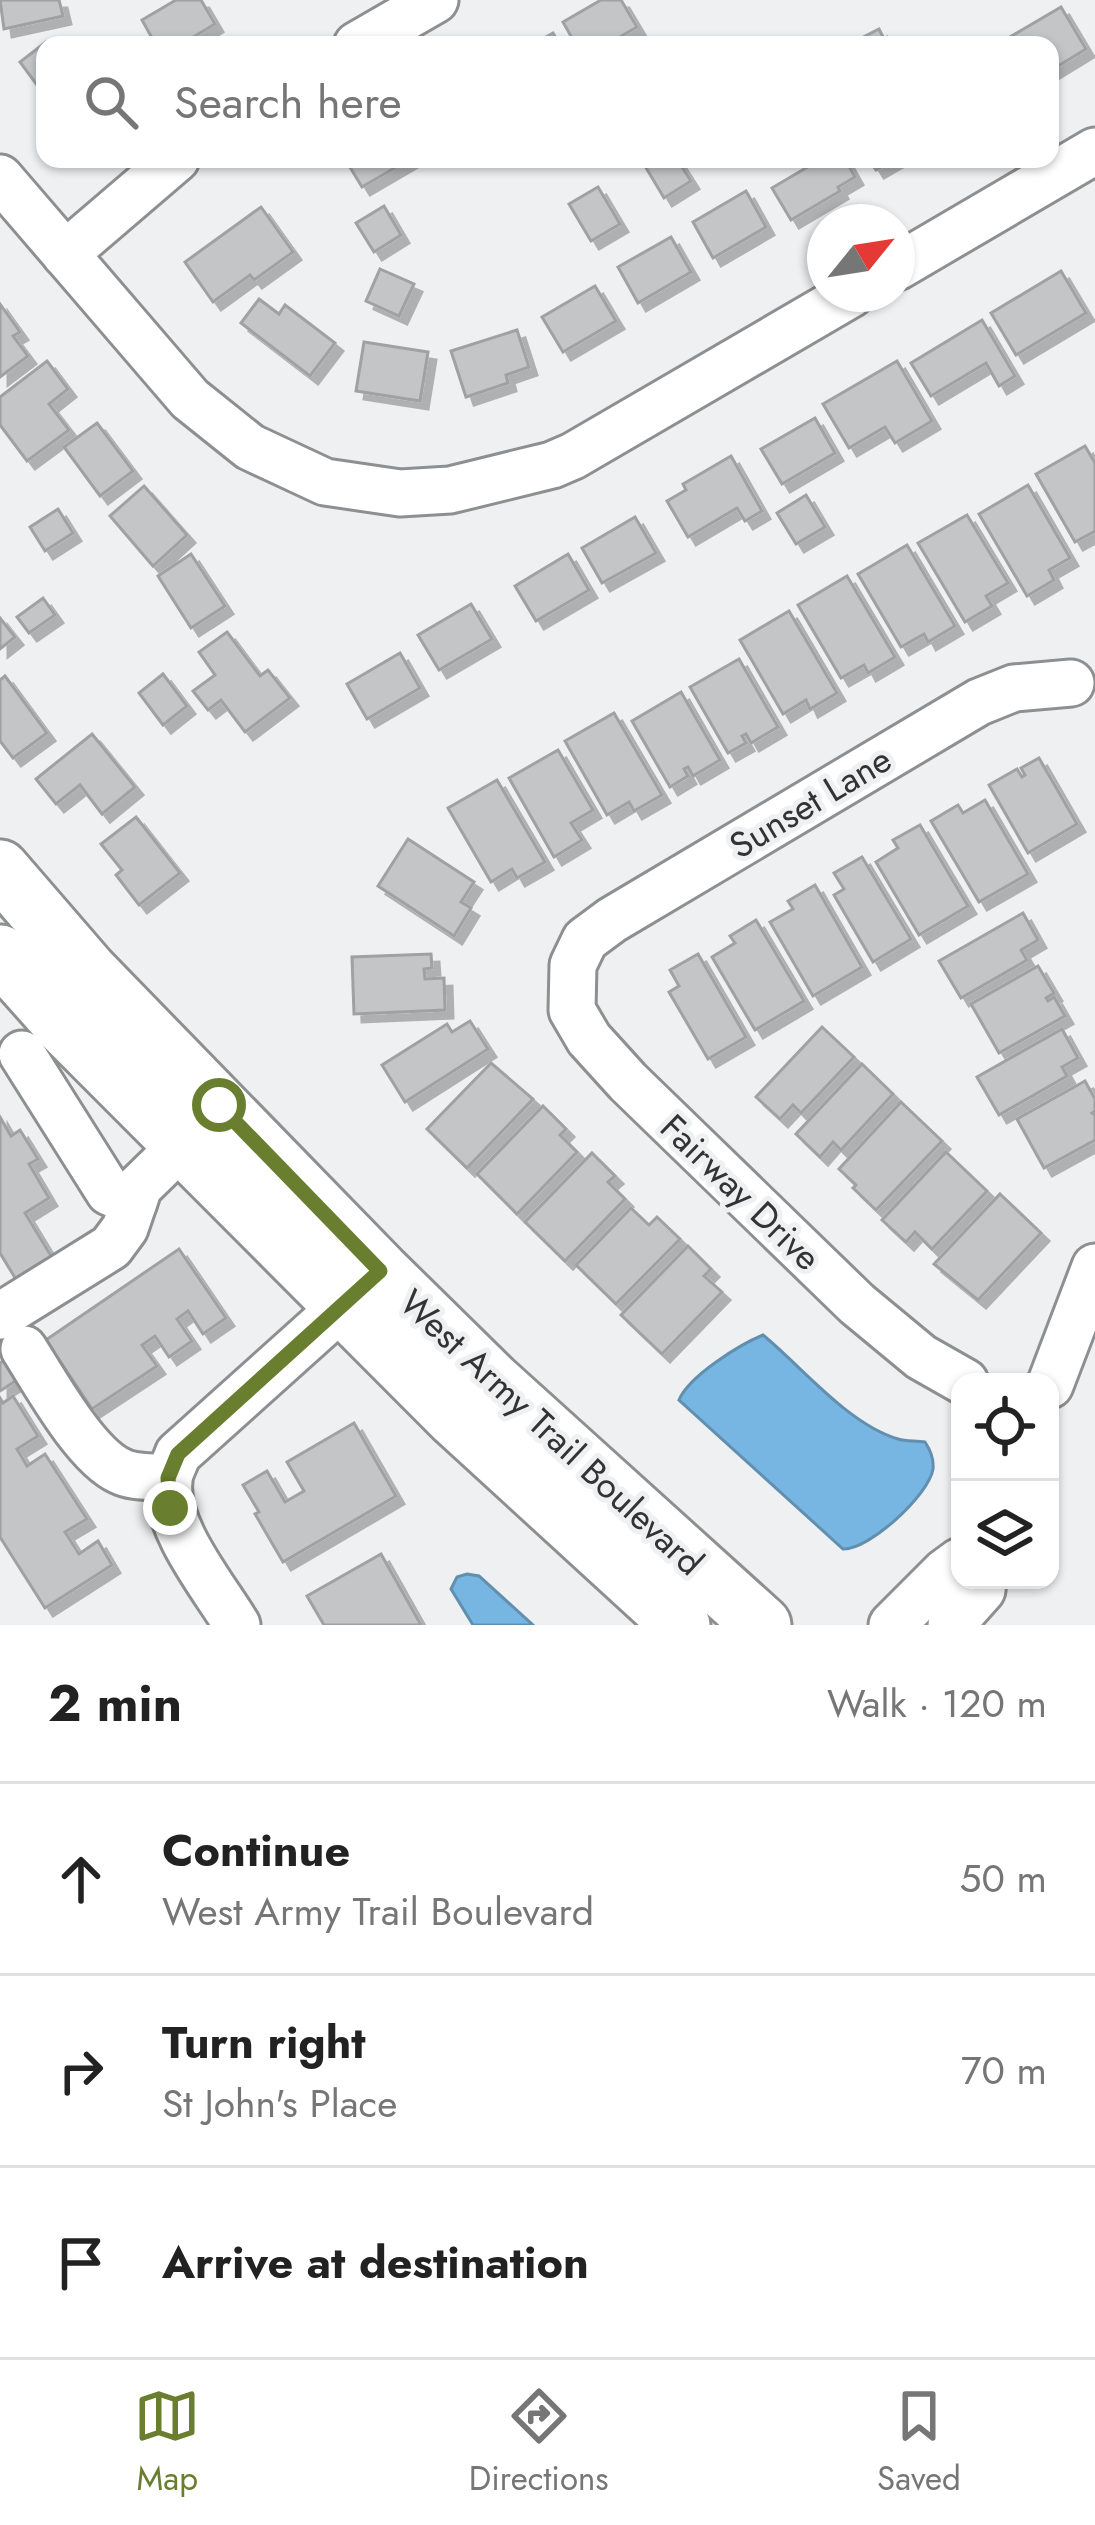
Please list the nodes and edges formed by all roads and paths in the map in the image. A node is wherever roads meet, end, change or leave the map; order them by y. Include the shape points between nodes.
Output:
1 (435, 0) edge
2 (373, 36) edge
3 (1095, 152) edge
4 (165, 168) edge
5 (0, 178) edge
6 (64, 254) junction
7 (915, 257) edge
8 (820, 312) edge
9 (1087, 680) edge
10 (0, 868) edge
11 (0, 954) edge
12 (572, 964) joint
13 (89, 972) junction
14 (34, 1040) edge
15 (200, 1125) junction
16 (134, 1202) junction
17 (1095, 1267) edge
18 (362, 1289) junction
19 (12, 1333) edge
20 (1054, 1373) edge
21 (951, 1374) edge
22 (168, 1478) junction
23 (951, 1568) edge
24 (982, 1589) edge
25 (237, 1625) edge
26 (681, 1625) edge
27 (762, 1625) edge
28 (892, 1625) edge
29 (952, 1625) edge

1 - 2 street
3 - 7 street
4 - 6 street
5 - 6 street
6 - 8 street via 190,399 250,447 325,482 400,493 450,490 573,456
9 - 12 street, Sunset Lane via 1014,688 979,702 612,920 585,940
10 - 13 main road, West Army Trail Boulevard
11 - 14 main road, West Army Trail Boulevard
12 - 21 street, Fairway Drive via 572,1010 628,1082 857,1304
13 - 14 main road
13 - 15 main road, West Army Trail Boulevard
14 - 15 main road, West Army Trail Boulevard
14 - 16 street via 109,1192
15 - 16 street
15 - 18 main road, West Army Trail Boulevard
16 - 19 street via 111,1247
17 - 20 street
18 - 22 street via 178,1454
18 - 26 main road, West Army Trail Boulevard via 455,1418
18 - 27 main road, West Army Trail Boulevard via 491,1381
19 - 22 street via 97,1454 122,1473
22 - 25 street via 170,1508
23 - 28 street
24 - 29 street

